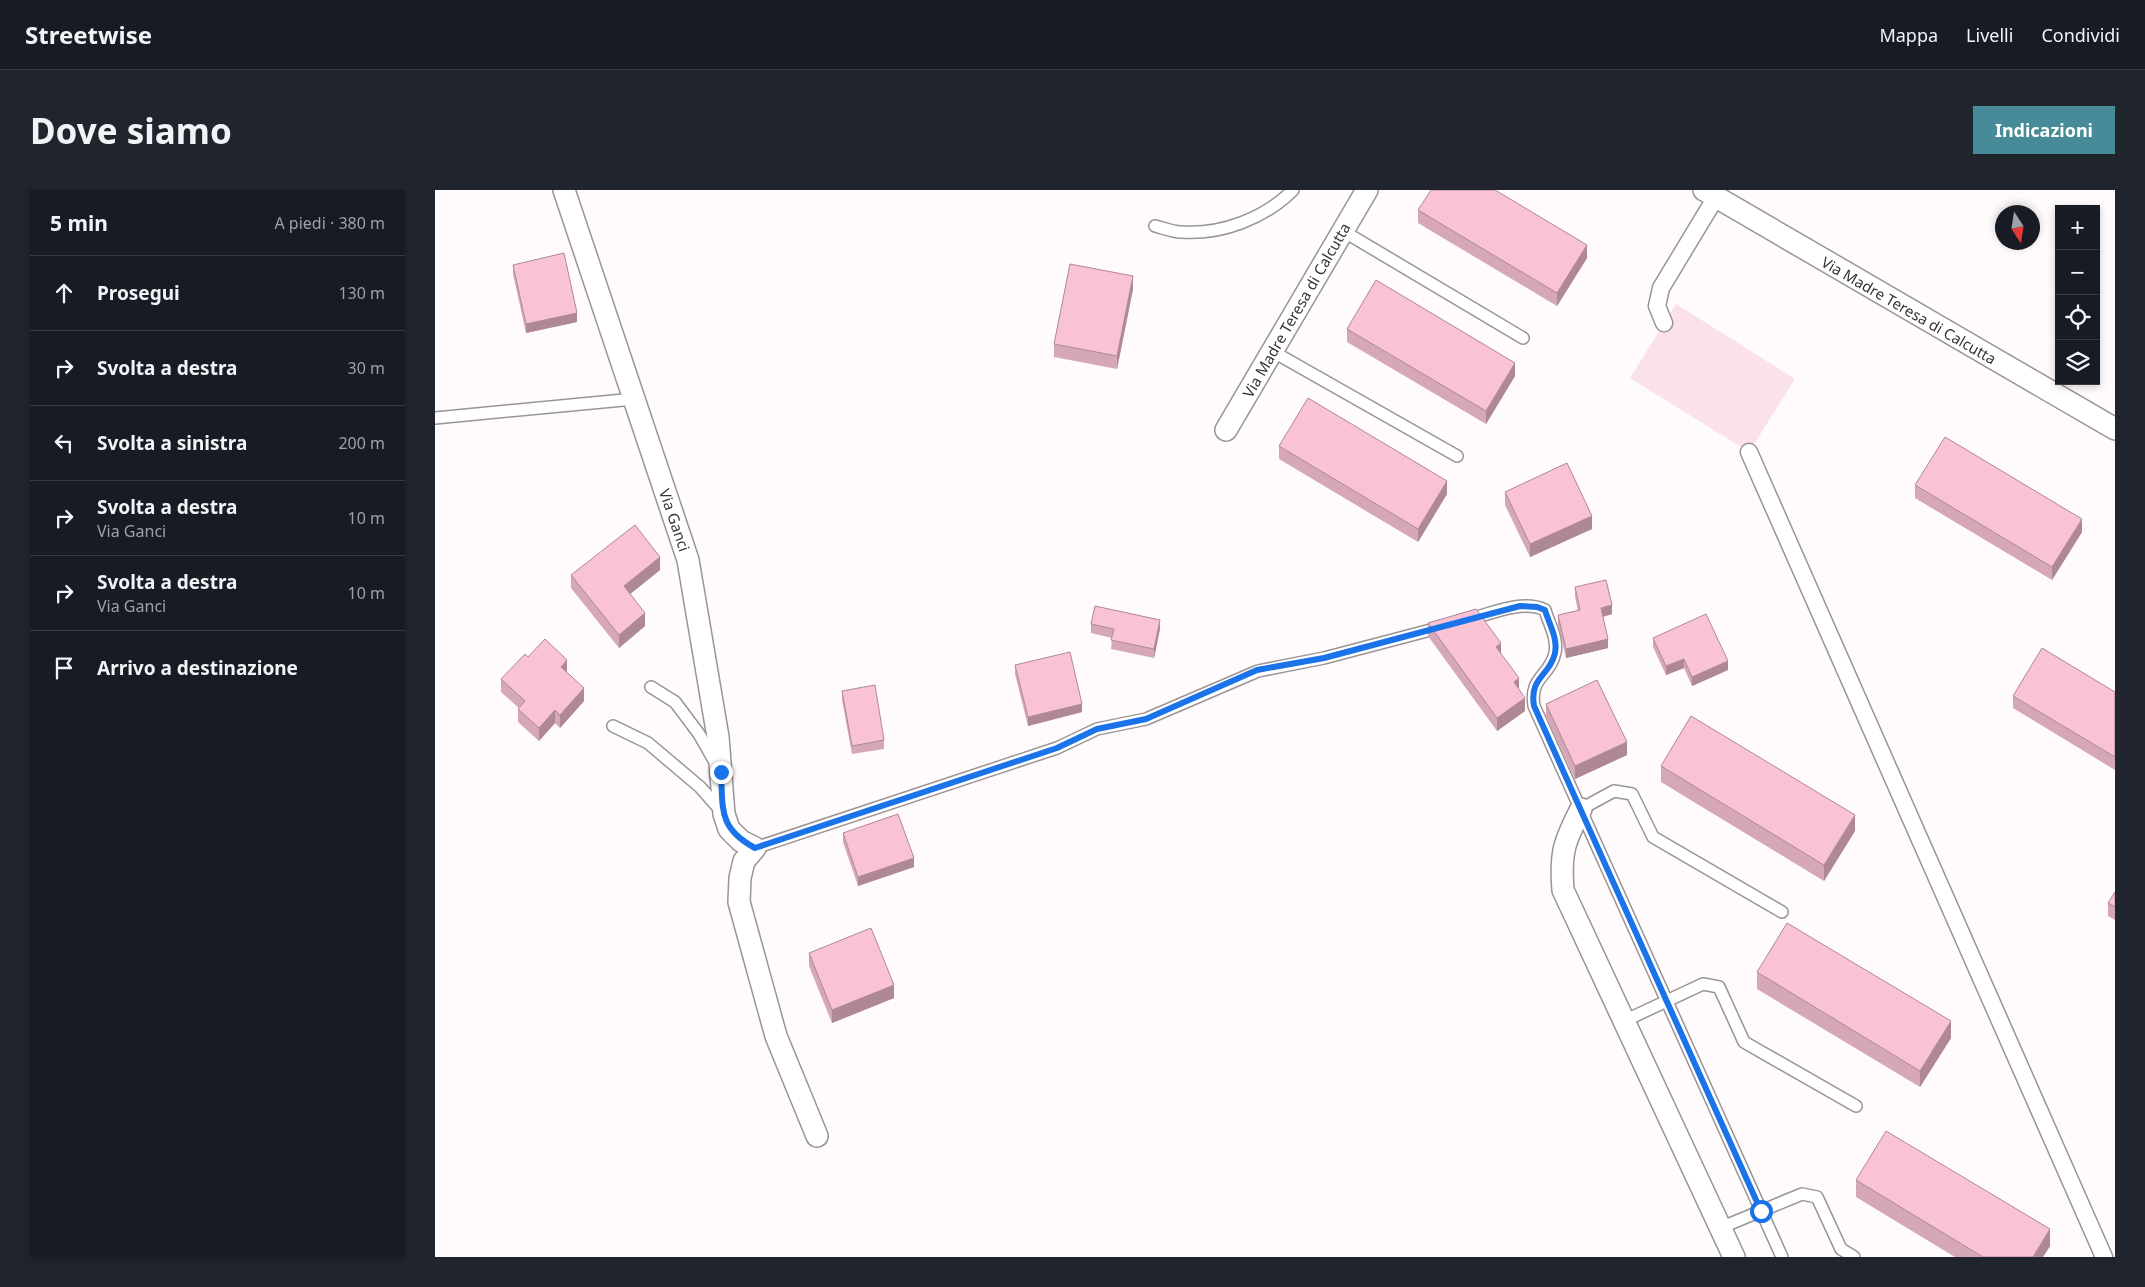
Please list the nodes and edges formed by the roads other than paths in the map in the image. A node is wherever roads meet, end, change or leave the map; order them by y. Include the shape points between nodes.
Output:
1 (564, 190) edge
2 (1293, 190) edge
3 (1367, 190) edge
4 (1710, 194) edge
5 (1155, 226) dead end
6 (1343, 231) junction
7 (1664, 323) dead end
8 (1523, 338) dead end
9 (1272, 351) junction
10 (634, 399) junction
11 (435, 418) edge
12 (2115, 428) edge
13 (1226, 430) dead end
14 (1749, 452) dead end
15 (1457, 456) dead end
16 (651, 687) dead end
17 (613, 726) dead end
18 (721, 772) junction
19 (1581, 809) junction
20 (724, 814) junction
21 (755, 848) junction
22 (1782, 912) dead end
23 (1668, 1002) junction
24 (1624, 1021) junction
25 (1856, 1106) dead end
26 (817, 1136) dead end
27 (1761, 1211) junction
28 (1720, 1228) junction
29 (1733, 1257) edge
30 (1782, 1257) edge
31 (1854, 1257) edge
32 (2104, 1257) edge

1 - 10 street, Via Ganci
2 - 5 lane via 1258,218 1217,230 1181,232
3 - 6 street, Via Madre Teresa di Calcutta
4 - 7 street via 1661,288 1657,306
4 - 12 street, Via Madre Teresa di Calcutta
6 - 8 lane
6 - 9 street, Via Madre Teresa di Calcutta
9 - 13 street, Via Madre Teresa di Calcutta
9 - 15 lane
10 - 11 lane
10 - 18 street, Via Ganci via 689,560
14 - 32 street
16 - 18 lane via 675,702
17 - 20 lane via 648,743 700,787
18 - 20 street, Via Ganci
19 - 21 lane via 1534,706 1532,694 1536,681 1551,664 1555,639 1545,610 1520,606 1324,658 1257,670 1146,719 1097,729 1057,748
19 - 22 lane via 1614,791 1632,794 1653,837
19 - 23 lane
19 - 24 street via 1566,837 1561,860 1563,890
20 - 21 street, Via Ganci via 729,829
21 - 26 street via 745,861 739,902 776,1036
23 - 24 lane
23 - 25 lane via 1703,984 1719,987 1744,1042
23 - 27 lane
24 - 28 street
27 - 28 lane
27 - 30 lane
27 - 31 lane via 1802,1194 1817,1197 1841,1249
28 - 29 street

